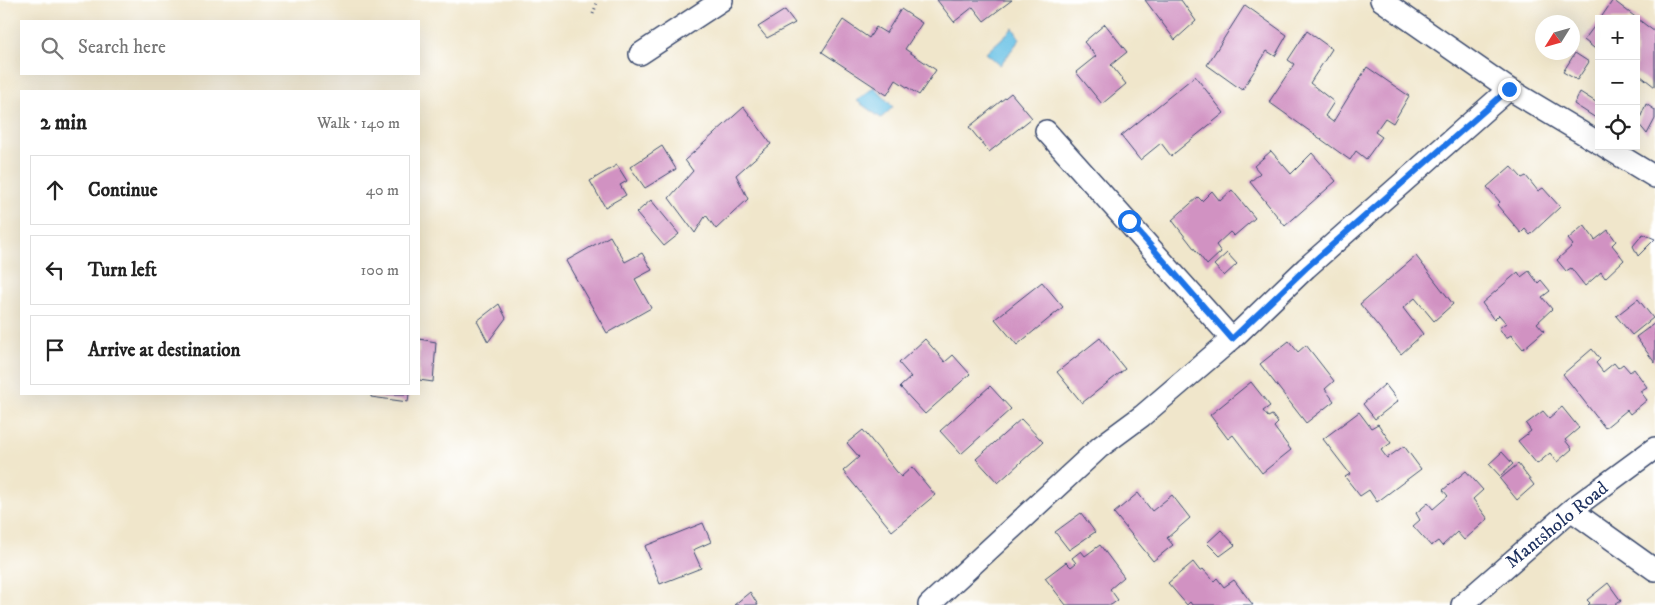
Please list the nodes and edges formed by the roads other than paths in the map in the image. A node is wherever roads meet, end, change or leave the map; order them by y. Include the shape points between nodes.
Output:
1 (722, 0) edge
2 (1380, 0) edge
3 (640, 54) dead end
4 (1509, 89) junction
5 (1046, 131) dead end
6 (1595, 141) edge
7 (1611, 150) edge
8 (1655, 177) edge
9 (1232, 339) junction
10 (1655, 448) edge
11 (1571, 510) junction
12 (1655, 570) edge
13 (929, 605) edge
14 (1462, 605) edge

1 - 3 street
2 - 4 street
4 - 6 street
4 - 9 street via 1306,268
5 - 9 street
7 - 8 street
9 - 13 street via 1142,416 1100,447
10 - 11 street, Mantsholo Road
11 - 12 street
11 - 14 street, Mantsholo Road

